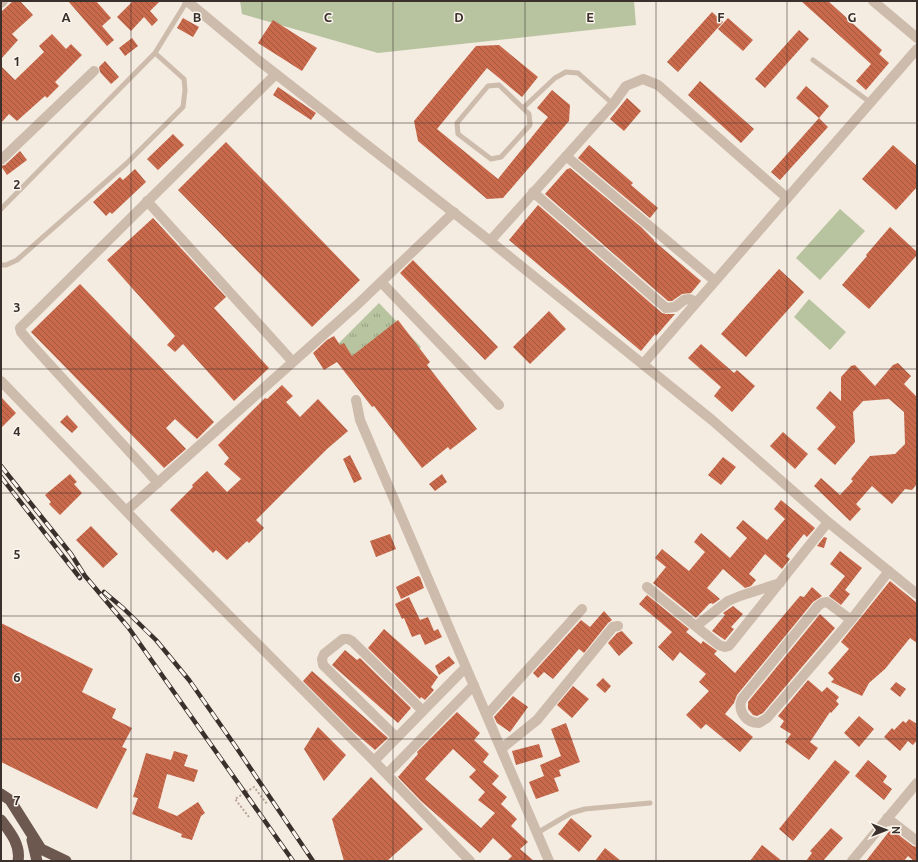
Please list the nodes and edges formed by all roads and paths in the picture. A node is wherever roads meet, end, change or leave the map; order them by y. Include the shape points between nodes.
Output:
1 (3, 1) edge
2 (187, 1) edge
3 (873, 1) edge
4 (1, 3) edge
5 (917, 38) edge
6 (917, 49) edge
7 (155, 53) junction
8 (814, 60) dead end
9 (94, 71) dead end
10 (276, 74) junction
11 (871, 103) junction
12 (612, 104) junction
13 (523, 108) junction
14 (566, 156) junction
15 (1, 160) edge
16 (534, 192) junction
17 (788, 198) junction
18 (147, 201) junction
19 (1, 209) edge
20 (454, 212) junction
21 (490, 241) junction
22 (1, 265) edge
23 (715, 281) junction
24 (381, 282) junction
25 (697, 302) junction
26 (293, 362) junction
27 (643, 364) junction
28 (1, 381) edge
29 (356, 400) dead end
30 (499, 405) dead end
31 (158, 483) junction
32 (126, 511) junction
33 (828, 522) junction
34 (889, 571) junction
35 (780, 583) junction
36 (647, 586) dead end
37 (917, 594) edge
38 (582, 609) dead end
39 (851, 620) junction
40 (618, 626) dead end
41 (696, 626) junction
42 (466, 666) junction
43 (474, 685) junction
44 (423, 711) junction
45 (487, 715) junction
46 (397, 738) junction
47 (501, 749) junction
48 (374, 762) junction
49 (387, 774) junction
50 (917, 783) edge
51 (1, 794) edge
52 (650, 803) dead end
53 (267, 804) dead end
54 (248, 817) dead end
55 (887, 818) junction
56 (1, 820) edge
57 (30, 831) junction
58 (537, 833) junction
59 (917, 842) edge
60 (19, 859) edge
61 (37, 861) edge
62 (66, 861) edge
63 (470, 861) edge
64 (549, 861) edge
65 (852, 861) edge

1 - 4 street
2 - 7 lane
2 - 10 street
3 - 5 street
6 - 11 street
7 - 19 lane
7 - 22 lane via 184,79 183,107 126,164 17,260
8 - 11 lane
9 - 15 street
10 - 18 street
10 - 20 street
11 - 17 street
12 - 13 lane via 578,73 566,72 555,78
12 - 14 street
12 - 17 street via 626,86 642,78 658,85
13 - 13 lane via 530,114 530,125 501,157 491,159 458,134 457,123 488,86 498,85
14 - 16 street
14 - 23 street
16 - 21 street
16 - 25 street via 666,308 675,308 684,300
17 - 23 street
18 - 26 street
18 - 31 street via 20,328 28,341
20 - 21 street
20 - 24 street
21 - 27 street
23 - 25 street
24 - 26 street
24 - 30 street
25 - 27 street
26 - 31 street
27 - 33 street via 712,420
28 - 32 street
29 - 42 street via 360,420
31 - 32 street
32 - 48 street
33 - 34 street
33 - 35 street
34 - 37 street
34 - 39 street
35 - 41 street via 728,601
35 - 41 street via 729,646 719,645
36 - 41 street
38 - 45 street
39 - 39 street via 829,603 820,604 742,699 740,707 743,714 756,723 765,720
40 - 47 street via 613,627 537,720
42 - 43 street
42 - 44 street
43 - 45 street
43 - 49 street
44 - 46 street
44 - 46 street via 352,641 343,639 324,654 323,665
45 - 47 street
46 - 48 street
47 - 58 street
48 - 49 street
49 - 63 street
50 - 55 street
51 - 57 highway via 10,800
52 - 58 lane via 585,809 571,813
53 - 54 path via 254,787 235,799
55 - 59 street
55 - 65 street
56 - 60 highway via 14,838
57 - 61 highway
57 - 62 highway via 41,850
58 - 64 street

